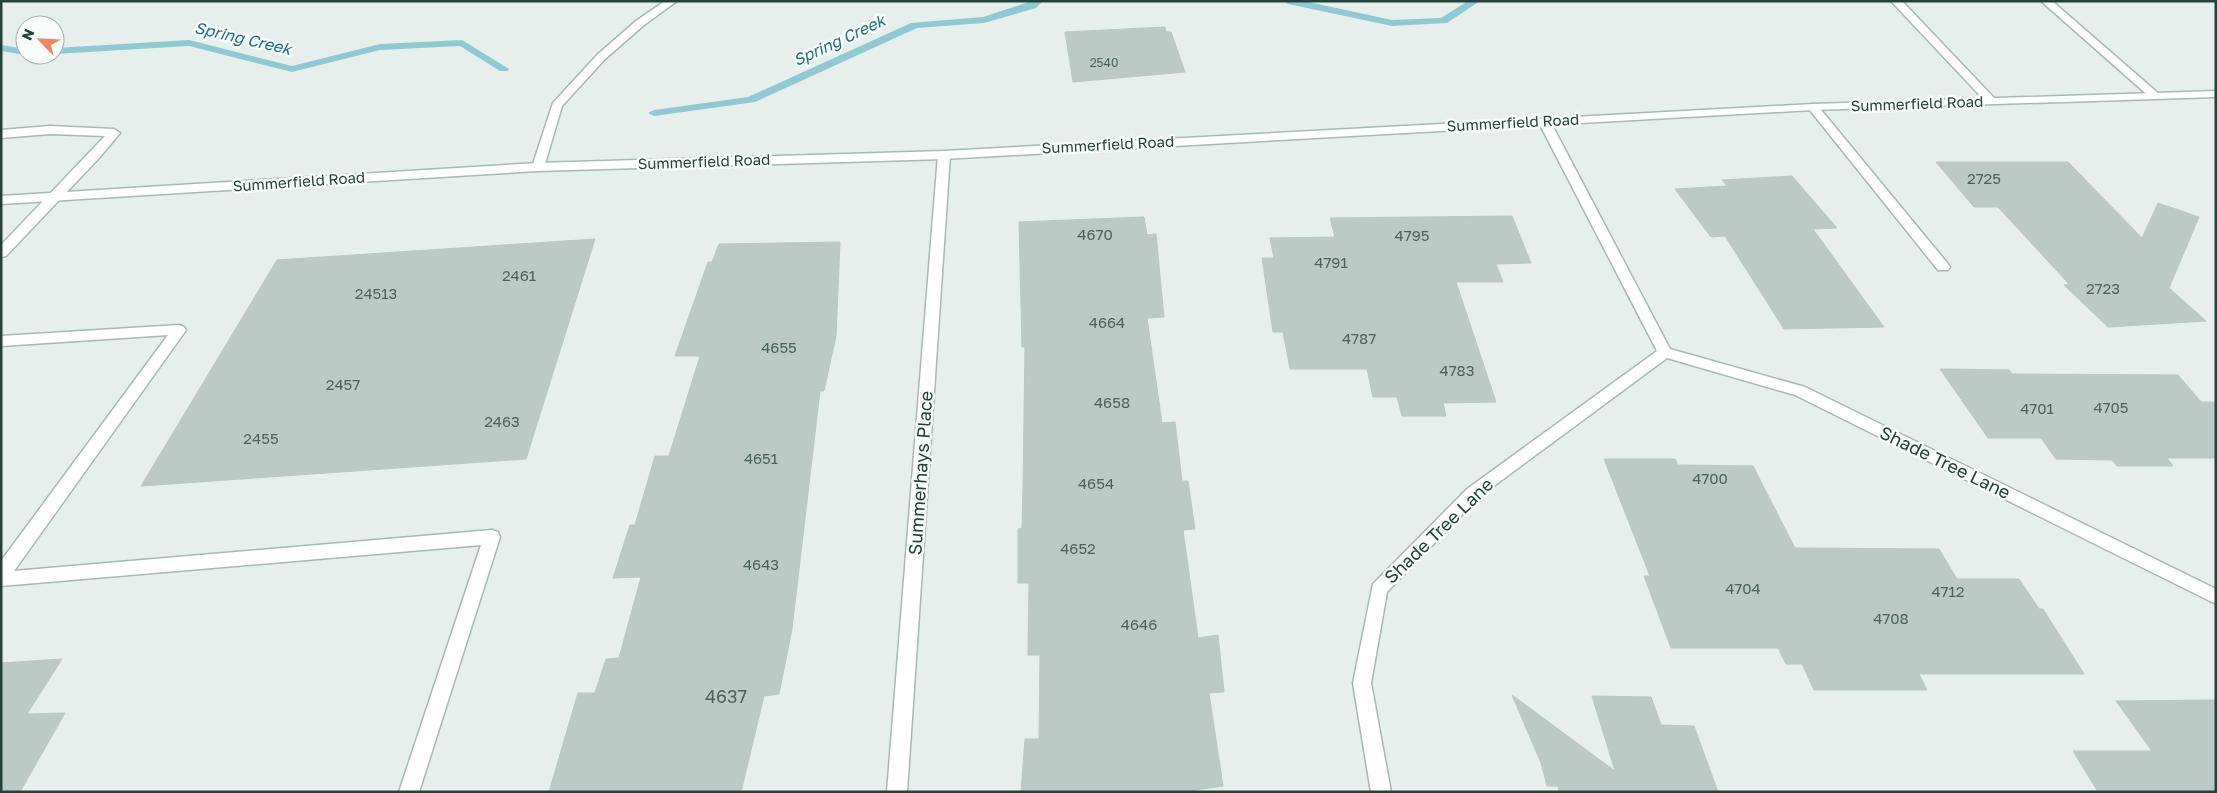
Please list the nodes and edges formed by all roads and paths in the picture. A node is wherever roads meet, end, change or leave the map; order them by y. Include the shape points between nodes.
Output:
1 (672, 1) edge
2 (1896, 1) edge
3 (2046, 1) edge
4 (2216, 94) edge
5 (2156, 96) junction
6 (1991, 101) junction
7 (1814, 107) junction
8 (1544, 121) junction
9 (1, 134) edge
10 (944, 154) junction
11 (538, 167) junction
12 (53, 197) junction
13 (1, 200) edge
14 (1, 253) edge
15 (1943, 267) dead end
16 (1, 341) edge
17 (1665, 352) junction
18 (1, 575) edge
19 (1, 579) edge
20 (2216, 597) edge
21 (409, 792) edge
22 (897, 792) edge
23 (1381, 792) edge

1 - 11 street via 640,23 601,57 557,105
2 - 6 street
3 - 5 street
4 - 5 street, Summerfield Road
5 - 6 street, Summerfield Road
6 - 7 street, Summerfield Road
7 - 8 street, Summerfield Road
7 - 15 street
8 - 10 street, Summerfield Road
8 - 17 street
9 - 12 street via 50,130 114,133
10 - 11 street, Summerfield Road
10 - 22 street, Summerhays Place
11 - 12 street, Summerfield Road
12 - 13 street, Summerfield Road
12 - 14 street
16 - 18 street via 179,330
17 - 20 street, Shade Tree Lane via 1800,391
17 - 23 street, Shade Tree Lane via 1473,493 1379,589 1362,683
19 - 21 street via 492,537

